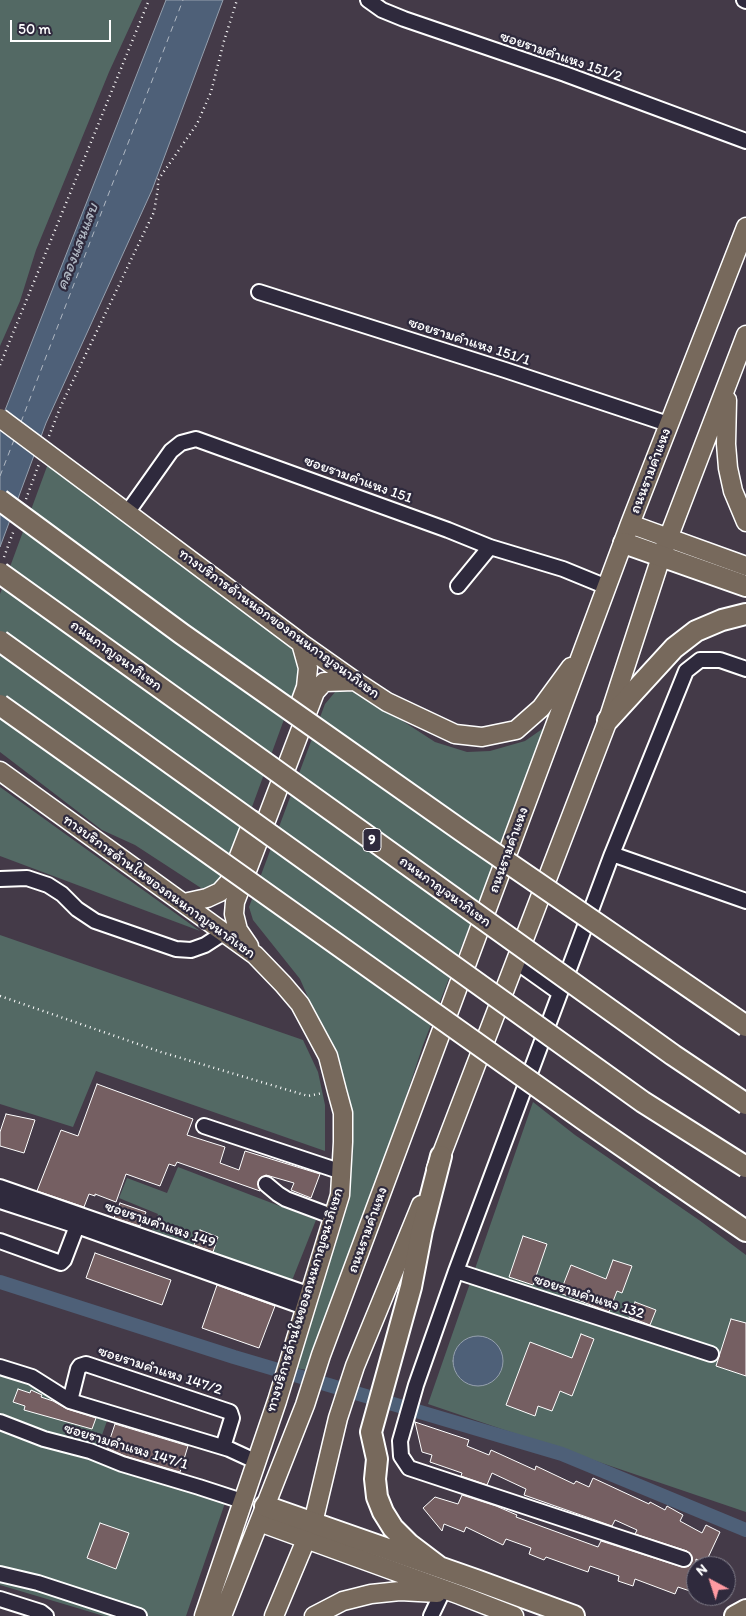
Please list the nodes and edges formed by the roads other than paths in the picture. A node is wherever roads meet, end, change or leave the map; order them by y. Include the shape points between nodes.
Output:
1 (368, 0) edge
2 (746, 141) edge
3 (746, 226) edge
4 (259, 292) dead end
5 (746, 335) edge
6 (727, 387) junction
7 (0, 418) edge
8 (668, 424) junction
9 (0, 500) edge
10 (127, 513) junction
11 (746, 522) edge
12 (630, 524) junction
13 (669, 538) junction
14 (624, 543) junction
15 (490, 547) junction
16 (661, 556) junction
17 (2, 566) edge
18 (746, 566) edge
19 (458, 586) dead end
20 (746, 586) edge
21 (607, 587) junction
22 (746, 614) edge
23 (0, 641) edge
24 (301, 644) junction
25 (584, 648) junction
26 (746, 669) edge
27 (355, 681) junction
28 (0, 705) edge
29 (608, 720) junction
30 (0, 771) edge
31 (612, 854) junction
32 (0, 880) edge
33 (746, 902) edge
34 (184, 903) junction
35 (225, 932) junction
36 (254, 955) junction
37 (515, 961) junction
38 (560, 993) junction
39 (746, 1026) edge
40 (746, 1104) edge
41 (204, 1126) dead end
42 (441, 1156) junction
43 (746, 1167) edge
44 (342, 1172) junction
45 (266, 1184) dead end
46 (0, 1187) edge
47 (0, 1201) edge
48 (334, 1217) junction
49 (77, 1226) junction
50 (746, 1231) edge
51 (0, 1241) edge
52 (456, 1271) junction
53 (306, 1301) junction
54 (712, 1354) dead end
55 (0, 1367) edge
56 (70, 1401) junction
57 (0, 1422) edge
58 (223, 1447) junction
59 (255, 1461) junction
60 (242, 1502) junction
61 (262, 1514) junction
62 (309, 1531) junction
63 (684, 1559) dead end
64 (438, 1566) junction
65 (0, 1574) edge
66 (442, 1593) junction
67 (460, 1595) junction
68 (0, 1599) edge
69 (746, 1610) edge
70 (46, 1616) edge
71 (138, 1616) edge
72 (204, 1616) edge
73 (222, 1616) edge
74 (274, 1616) edge
75 (314, 1616) edge
76 (431, 1616) edge
77 (514, 1616) edge
78 (574, 1616) edge
79 (735, 1616) edge

1 - 2 street, ซอยรามคำแหง 151/2 via 404,19
3 - 8 main road, ถนนรามคำแหง
4 - 8 street, ซอยรามคำแหง 151/1
5 - 6 main road
6 - 11 main road via 728,468 733,491
6 - 13 main road
7 - 10 main road, ทางบริการด้านนอกของถนนกาญจนาภิเษก, bridge
8 - 12 main road, ถนนรามคำแหง
9 - 39 highway, bridge via 182,634
10 - 15 street, ซอยรามคำแหง 151 via 171,451 181,443 196,439
10 - 24 main road, ทางบริการด้านนอกของถนนกาญจนาภิเษก
12 - 13 main road
12 - 14 main road, ถนนรามคำแหง
13 - 16 main road
13 - 18 main road
14 - 16 highway
14 - 21 main road, ถนนรามคำแหง
15 - 19 street
15 - 21 street, ซอยรามคำแหง 151 via 563,569
16 - 20 highway
16 - 29 main road
17 - 40 highway, ถนนกาญจนาภิเษก / 9, bridge
21 - 25 main road, ถนนรามคำแหง
22 - 29 highway via 696,631 674,648
23 - 43 highway, bridge via 643,1102
24 - 27 main road, ทางบริการด้านนอกของถนนกาญจนาภิเษก
24 - 34 main road via 308,668 306,687 229,882 220,892
25 - 27 main road, ทางบริการด้านนอกของถนนกาญจนาภิเษก via 541,708 516,730 482,737 455,734 387,702
25 - 61 main road, ถนนรามคำแหง
26 - 31 street via 720,660 700,660 686,671
27 - 36 main road via 324,682 315,692 235,902 238,930
28 - 50 highway, bridge via 565,1107
29 - 37 main road
30 - 34 main road, ทางบริการด้านในของถนนกาญจนาภิเษก
31 - 33 street
31 - 38 street
32 - 35 street via 27,878 48,885 95,921 176,949 191,950
34 - 35 main road, ทางบริการด้านในของถนนกาญจนาภิเษก
35 - 36 main road, ทางบริการด้านในของถนนกาญจนาภิเษก
36 - 44 main road, ทางบริการด้านในของถนนกาญจนาภิเษก via 300,1004 328,1056 342,1113
37 - 38 street
37 - 42 main road
38 - 52 street
41 - 44 street
42 - 62 main road via 356,1366 338,1418
42 - 64 highway via 411,1287 371,1432 377,1459 375,1479 383,1512 393,1528
44 - 48 main road, ทางบริการด้านในของถนนกาญจนาภิเษก
45 - 48 street via 286,1199
46 - 53 street, ซอยรามคำแหง 149
47 - 49 street
48 - 53 main road, ทางบริการด้านในของถนนกาญจนาภิเษก
49 - 51 street via 61,1263
49 - 53 street
52 - 54 street, ซอยรามคำแหง 132
52 - 63 street via 400,1441 400,1456 409,1468
53 - 59 main road, ทางบริการด้านในของถนนกาญจนาภิเษก
55 - 56 street via 32,1377
56 - 58 street
56 - 58 street, ซอยรามคำแหง 147/2 via 78,1370 86,1364 230,1412 232,1418
57 - 60 street, ซอยรามคำแหง 147/1
58 - 59 street
59 - 60 main road, ทางบริการด้านในของถนนกาญจนาภิเษก
60 - 72 main road, ทางบริการด้านในของถนนกาญจนาภิเษก
61 - 62 highway
61 - 73 main road, ถนนรามคำแหง
62 - 64 highway
62 - 67 main road
62 - 74 main road
64 - 78 highway
65 - 71 street
66 - 67 main road
66 - 75 main road via 400,1591 371,1594 343,1601
66 - 76 street
67 - 77 main road
68 - 70 street
69 - 79 highway

